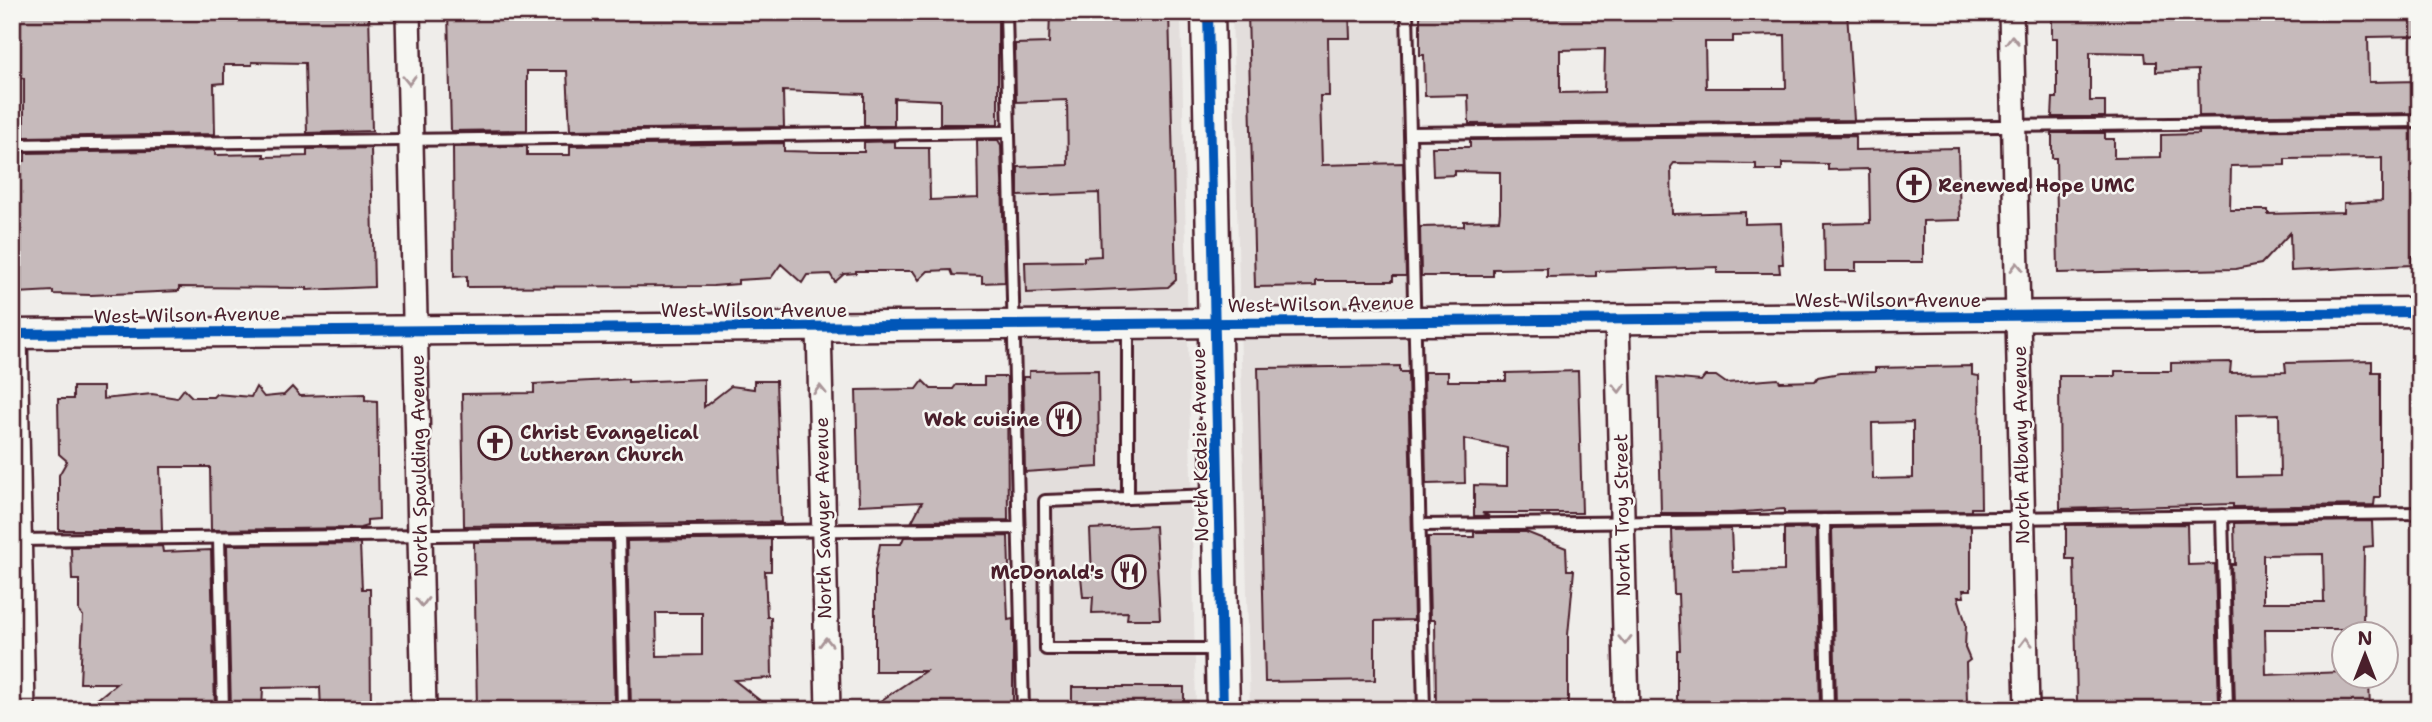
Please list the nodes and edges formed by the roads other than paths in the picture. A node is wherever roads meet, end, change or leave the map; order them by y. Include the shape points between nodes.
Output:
1 (408, 12) edge
2 (1006, 12) edge
3 (1208, 12) edge
4 (1407, 12) edge
5 (2011, 12) edge
6 (2420, 121) edge
7 (2014, 126) junction
8 (1009, 132) junction
9 (1410, 133) junction
10 (411, 141) junction
11 (12, 145) edge
12 (2420, 312) edge
13 (2018, 316) junction
14 (1617, 319) junction
15 (1415, 321) junction
16 (1128, 323) junction
17 (1215, 323) junction
18 (1012, 325) junction
19 (819, 326) junction
20 (415, 330) junction
21 (14, 334) edge
22 (1219, 495) junction
23 (1128, 498) junction
24 (2420, 513) edge
25 (2222, 515) junction
26 (2023, 519) junction
27 (1824, 520) junction
28 (1622, 523) junction
29 (1420, 525) junction
30 (1019, 528) junction
31 (824, 531) junction
32 (619, 533) junction
33 (420, 536) junction
34 (219, 538) junction
35 (16, 540) edge
36 (1222, 649) junction
37 (23, 710) edge
38 (223, 710) edge
39 (424, 710) edge
40 (623, 710) edge
41 (828, 710) edge
42 (1023, 710) edge
43 (1223, 710) edge
44 (1424, 710) edge
45 (1627, 710) edge
46 (1828, 710) edge
47 (2027, 710) edge
48 (2227, 710) edge

1 -> 10 street, North Spaulding Avenue
2 - 8 lane
3 - 17 main road, North Kedzie Avenue
4 - 9 lane
7 -> 5 street, North Albany Avenue
6 - 7 lane
7 - 9 lane
13 -> 7 street, North Albany Avenue
8 - 10 lane
8 - 18 lane
9 - 15 lane
10 - 11 lane
10 - 20 street, North Spaulding Avenue
12 - 13 street, West Wilson Avenue
13 - 14 street, West Wilson Avenue
13 - 26 street, North Albany Avenue
14 - 15 street, West Wilson Avenue
14 -> 28 street, North Troy Street
15 - 17 street, West Wilson Avenue
15 - 29 lane
16 - 17 street, West Wilson Avenue
16 - 18 street, West Wilson Avenue
16 - 23 lane
17 - 22 main road, North Kedzie Avenue
18 - 19 street, West Wilson Avenue
18 - 30 lane
19 - 20 street, West Wilson Avenue
31 -> 19 street, North Sawyer Avenue
20 - 21 street, West Wilson Avenue
20 - 33 street, North Spaulding Avenue
21 - 35 street
22 - 23 lane
22 - 36 main road, North Kedzie Avenue
23 - 36 lane via 1045,501 1045,649
24 - 25 lane
25 - 26 lane
25 - 48 lane
26 - 27 lane
47 -> 26 street, North Albany Avenue
27 - 28 lane
27 - 46 lane
28 - 29 lane
28 -> 45 street, North Troy Street
29 - 44 lane
30 - 31 lane
30 - 42 lane
31 - 32 lane
41 -> 31 street, North Sawyer Avenue
32 - 33 lane
32 - 40 lane
33 - 34 lane
33 -> 39 street, North Spaulding Avenue
34 - 35 lane
34 - 38 lane
35 - 37 street
36 - 43 main road, North Kedzie Avenue

